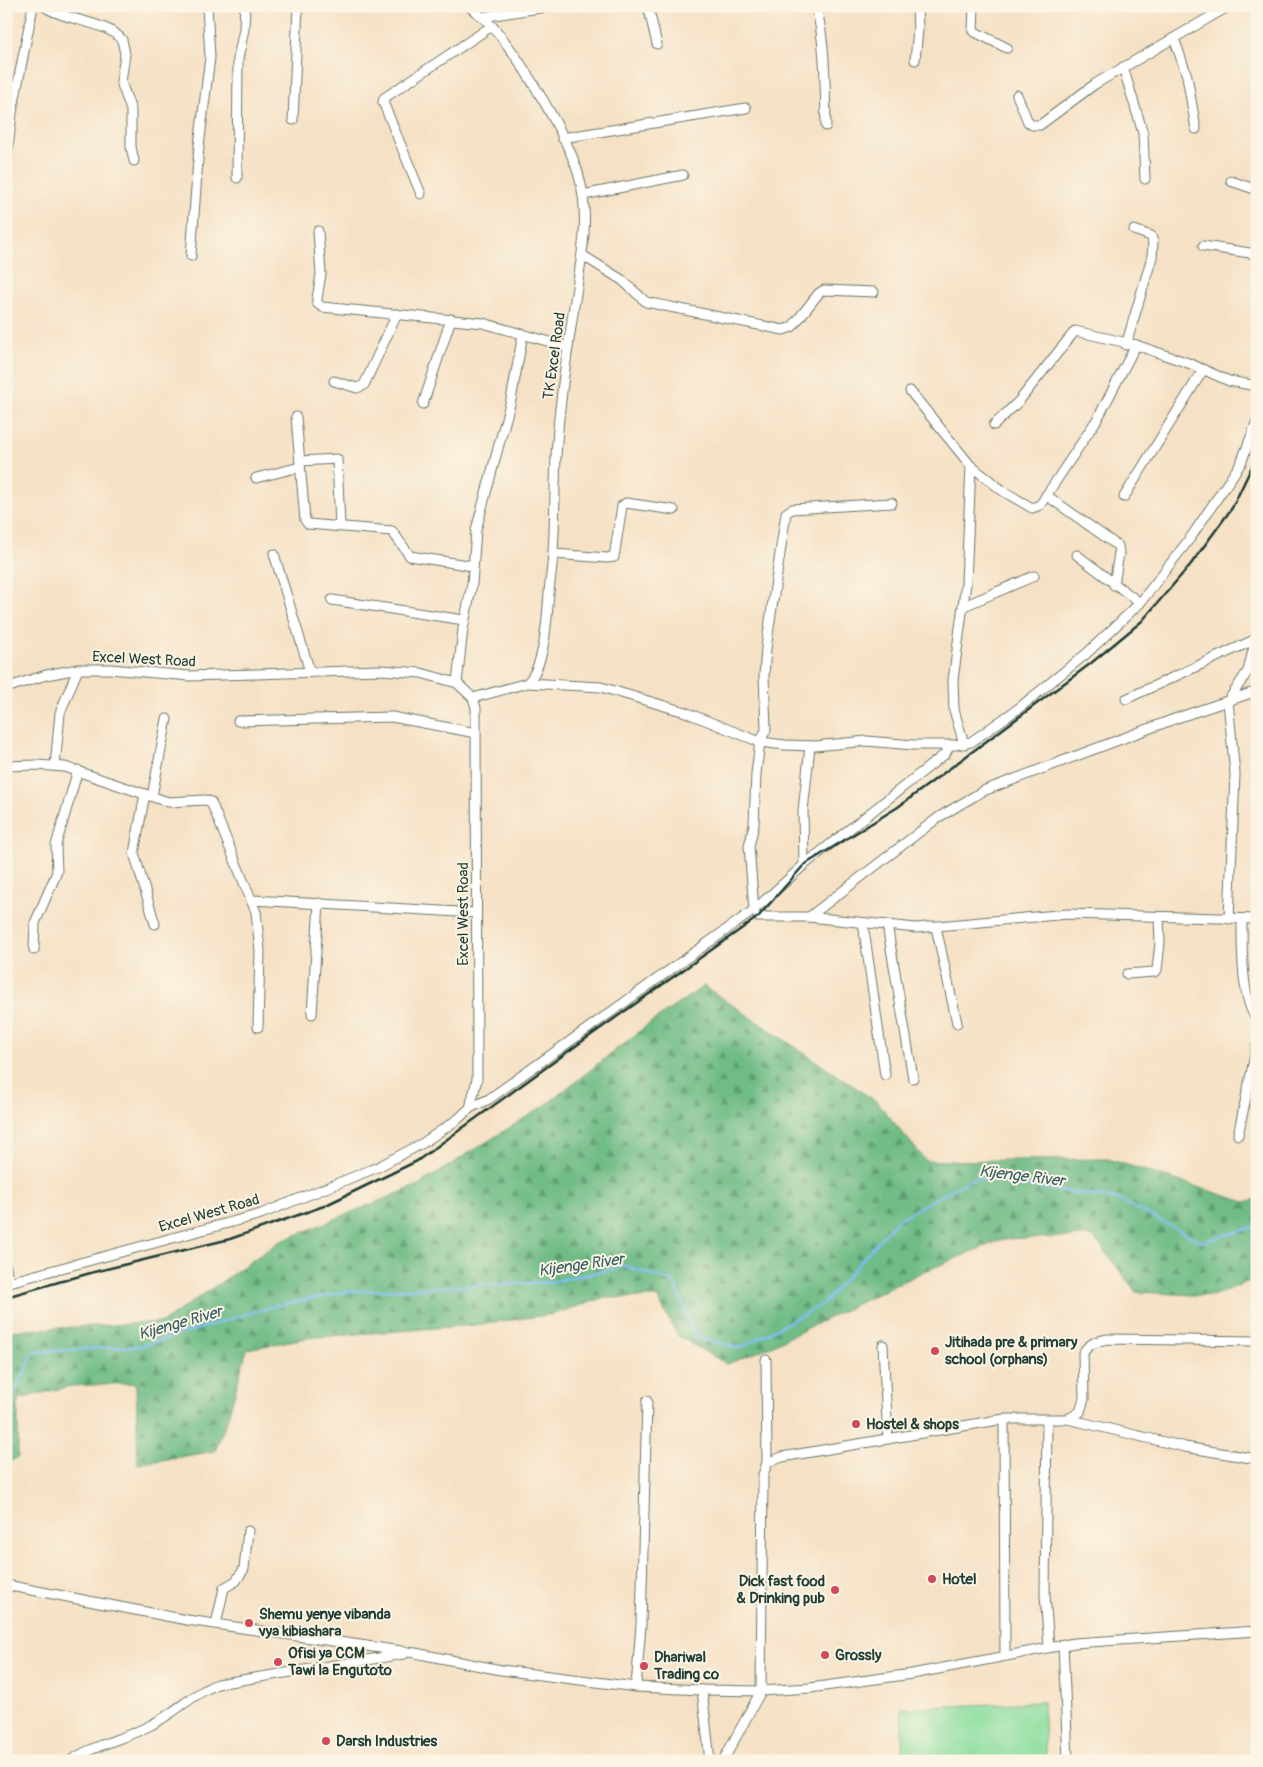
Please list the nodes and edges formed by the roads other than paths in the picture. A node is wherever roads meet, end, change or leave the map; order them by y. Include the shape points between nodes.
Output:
1 (33, 6) edge
2 (44, 6) edge
3 (207, 6) edge
4 (245, 6) edge
5 (298, 6) edge
6 (469, 6) edge
7 (552, 6) edge
8 (648, 6) edge
9 (816, 6) edge
10 (917, 6) edge
11 (974, 6) edge
12 (1229, 6) edge
13 (523, 9) edge
14 (482, 17) junction
15 (492, 26) junction
16 (1174, 38) junction
17 (657, 44) dead end
18 (1007, 48) dead end
19 (915, 60) dead end
20 (1123, 67) junction
21 (1017, 95) dead end
22 (746, 108) dead end
23 (293, 120) dead end
24 (826, 126) dead end
25 (1196, 129) dead end
26 (562, 138) junction
27 (134, 161) dead end
28 (6, 165) edge
29 (683, 175) dead end
30 (237, 178) dead end
31 (1145, 179) dead end
32 (1231, 181) dead end
33 (1257, 190) edge
34 (421, 194) dead end
35 (583, 196) junction
36 (1134, 230) dead end
37 (318, 231) dead end
38 (1204, 246) dead end
39 (1257, 254) edge
40 (191, 256) dead end
41 (582, 256) junction
42 (874, 292) dead end
43 (398, 314) junction
44 (450, 319) junction
45 (523, 334) junction
46 (1131, 345) junction
47 (568, 347) junction
48 (1203, 370) junction
49 (334, 381) dead end
50 (1257, 386) edge
51 (910, 391) dead end
52 (423, 404) dead end
53 (296, 417) dead end
54 (1257, 421) edge
55 (994, 425) dead end
56 (300, 464) junction
57 (971, 466) junction
58 (256, 478) dead end
59 (1046, 495) junction
60 (1124, 497) dead end
61 (892, 503) dead end
62 (674, 510) dead end
63 (340, 526) junction
64 (274, 554) dead end
65 (554, 554) junction
66 (1077, 555) dead end
67 (473, 566) junction
68 (1034, 576) dead end
69 (1114, 585) junction
70 (332, 600) dead end
71 (1140, 603) junction
72 (964, 606) junction
73 (464, 620) junction
74 (1256, 637) edge
75 (78, 669) junction
76 (310, 672) junction
77 (457, 683) junction
78 (527, 683) junction
79 (6, 688) edge
80 (1257, 691) edge
81 (473, 698) junction
82 (1126, 699) dead end
83 (1228, 701) junction
84 (167, 719) dead end
85 (238, 721) dead end
86 (476, 733) junction
87 (760, 742) junction
88 (964, 744) junction
89 (950, 745) junction
90 (810, 746) junction
91 (6, 766) edge
92 (55, 766) junction
93 (78, 770) junction
94 (148, 795) junction
95 (804, 865) junction
96 (253, 900) junction
97 (319, 904) junction
98 (476, 913) junction
99 (756, 914) junction
100 (809, 916) junction
101 (1159, 916) junction
102 (1229, 919) junction
103 (1242, 919) junction
104 (1257, 919) edge
105 (863, 923) junction
106 (155, 924) dead end
107 (887, 925) junction
108 (936, 927) junction
109 (34, 950) dead end
110 (1127, 974) dead end
111 (312, 1014) dead end
112 (1257, 1019) edge
113 (957, 1023) dead end
114 (258, 1027) dead end
115 (1257, 1046) edge
116 (885, 1075) dead end
117 (913, 1078) dead end
118 (470, 1108) junction
119 (1238, 1135) dead end
120 (6, 1268) edge
121 (8, 1283) edge
122 (1257, 1341) edge
123 (883, 1345) dead end
124 (766, 1360) dead end
125 (647, 1401) dead end
126 (1004, 1419) junction
127 (1068, 1419) junction
128 (1047, 1421) junction
129 (888, 1439) junction
130 (1257, 1459) edge
131 (767, 1463) junction
132 (248, 1531) dead end
133 (6, 1585) edge
134 (216, 1624) junction
135 (1257, 1631) edge
136 (1063, 1644) junction
137 (1049, 1647) junction
138 (415, 1653) junction
139 (1005, 1656) junction
140 (636, 1687) junction
141 (702, 1690) junction
142 (761, 1691) junction
143 (70, 1761) edge
144 (710, 1761) edge
145 (723, 1761) edge
146 (1068, 1761) edge

1 - 28 street via 15,96
2 - 27 street via 60,15 106,29 122,40 121,82 131,110
3 - 40 street via 210,57
4 - 30 street via 238,59
5 - 23 street
6 - 14 street, TK Excel Road
7 - 13 street
8 - 17 street
9 - 24 street via 822,31
10 - 19 street
11 - 18 street via 973,31
12 - 16 street
13 - 14 street
14 - 15 street, TK Excel Road
15 - 26 street, TK Excel Road via 522,67
15 - 34 street via 384,98
16 - 20 street
16 - 25 street via 1187,76
20 - 21 street via 1040,125 1028,122
20 - 31 street via 1143,133
22 - 26 street
26 - 35 street, TK Excel Road via 580,178
29 - 35 street
32 - 33 street
35 - 41 street, TK Excel Road
36 - 46 street via 1151,236 1153,242
37 - 43 street via 321,274 317,303 322,307
38 - 39 street
41 - 42 street via 622,280 646,302 784,330 792,328 824,290
41 - 47 street, TK Excel Road
43 - 44 street
43 - 49 street via 364,385 357,388
44 - 45 street via 483,322
44 - 52 street
45 - 47 street
45 - 67 street via 511,400 476,530
46 - 48 street
46 - 55 street via 1075,331 1019,401
46 - 59 street via 1098,418
47 - 65 street, TK Excel Road via 556,442
48 - 50 street via 1229,381
48 - 60 street
51 - 57 street
53 - 56 street
54 - 71 street via 1241,463 1196,530
56 - 58 street
56 - 63 street via 305,520 311,524
56 - 63 street via 337,459
57 - 59 street via 1028,507 1036,508
57 - 72 street
59 - 69 street via 1118,546
61 - 87 street via 792,509 786,514 766,648 766,730
62 - 65 street via 626,503 622,506 614,557
63 - 67 street via 392,531 410,556
64 - 76 street
65 - 78 street, TK Excel Road via 542,649 533,677
66 - 69 street
67 - 73 street
68 - 72 street
69 - 71 street
70 - 73 street
71 - 88 street via 1086,654 1019,708
72 - 88 street via 953,696
73 - 77 street
74 - 82 street
74 - 83 street via 1248,671
75 - 76 street, Excel West Road via 190,676
75 - 79 street, Excel West Road
75 - 92 street via 60,713
76 - 77 street, Excel West Road via 402,671 434,675
77 - 81 street, Excel West Road
78 - 81 street
78 - 87 street via 601,688 685,712
80 - 83 street
81 - 86 street, Excel West Road
83 - 100 street via 976,794 938,816
83 - 102 street via 1235,774
84 - 94 street
85 - 86 street via 392,717
86 - 98 street, Excel West Road
87 - 90 street
87 - 99 street via 754,825 749,846
88 - 89 street
89 - 90 street via 913,746 867,741
89 - 95 street via 945,754
90 - 95 street via 803,811
91 - 92 street
92 - 93 street
93 - 94 street
93 - 109 street via 56,845 57,872 35,923
94 - 96 street via 173,803 211,802
94 - 106 street via 134,853
95 - 99 street
96 - 97 street
96 - 114 street via 259,947
97 - 98 street
97 - 111 street
98 - 118 street, Excel West Road via 478,1080
99 - 100 street
99 - 118 street via 489,1099
100 - 105 street
101 - 102 street
101 - 108 street via 1068,914
101 - 110 street via 1156,970
102 - 103 street
103 - 104 street
103 - 112 street via 1249,1007
105 - 107 street
105 - 116 street
107 - 108 street
107 - 117 street
108 - 113 street
115 - 119 street
118 - 121 street, Excel West Road via 423,1143 378,1167 270,1210
120 - 121 street
122 - 127 street via 1097,1341 1087,1346 1083,1353 1084,1399 1080,1412
123 - 129 street
124 - 131 street
125 - 140 street
126 - 128 street
126 - 129 street
126 - 139 street
127 - 128 street
127 - 130 street via 1186,1447
128 - 137 street via 1045,1595
129 - 131 street
131 - 142 street via 763,1475
132 - 134 street via 244,1569 236,1581 224,1588
133 - 134 street
134 - 138 street
135 - 136 street
136 - 137 street
136 - 146 street
137 - 139 street
138 - 140 street via 501,1670
138 - 143 street via 216,1684 150,1726 85,1750
139 - 142 street via 912,1674 810,1688
140 - 141 street
141 - 142 street
141 - 144 street
142 - 145 street

